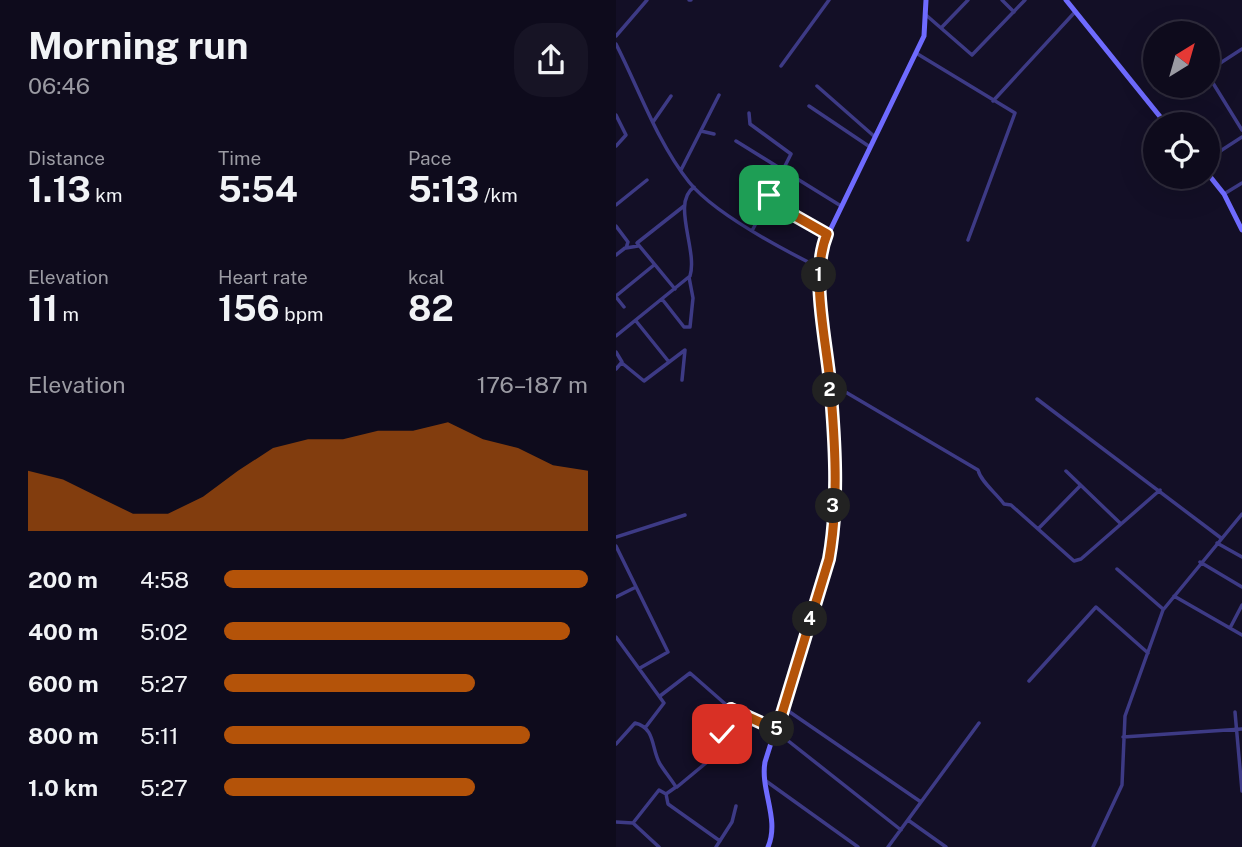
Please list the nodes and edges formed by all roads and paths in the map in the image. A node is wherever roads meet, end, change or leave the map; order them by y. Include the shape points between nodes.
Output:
1 (647, 0) edge
2 (829, 0) edge
3 (926, 0) edge
4 (968, 0) edge
5 (1002, 0) edge
6 (1026, 0) edge
7 (1066, 0) edge
8 (1014, 12) junction
9 (1075, 12) junction
10 (926, 14) junction
11 (942, 27) junction
12 (616, 36) edge
13 (616, 44) edge
14 (1242, 49) edge
15 (916, 53) junction
16 (1220, 65) edge
17 (781, 66) dead end
18 (817, 86) dead end
19 (1220, 93) edge
20 (671, 96) dead end
21 (719, 96) dead end
22 (993, 101) junction
23 (809, 106) dead end
24 (1156, 112) edge
25 (749, 113) dead end
26 (616, 115) edge
27 (653, 122) junction
28 (1242, 130) edge
29 (701, 131) junction
30 (713, 134) dead end
31 (875, 137) junction
32 (1242, 137) edge
33 (736, 141) dead end
34 (616, 146) edge
35 (870, 147) junction
36 (1220, 151) edge
37 (681, 170) junction
38 (782, 170) junction
39 (647, 180) dead end
40 (1242, 183) edge
41 (694, 187) junction
42 (1220, 189) edge
43 (1224, 194) junction
44 (767, 200) junction
45 (616, 205) edge
46 (684, 206) junction
47 (841, 206) junction
48 (616, 226) edge
49 (1242, 230) edge
50 (752, 231) junction
51 (827, 234) junction
52 (968, 240) dead end
53 (638, 246) junction
54 (625, 248) junction
55 (616, 255) edge
56 (654, 265) junction
57 (818, 267) junction
58 (689, 277) junction
59 (675, 289) junction
60 (616, 296) edge
61 (662, 299) junction
62 (624, 307) dead end
63 (636, 321) junction
64 (616, 336) edge
65 (616, 352) edge
66 (669, 362) junction
67 (622, 363) junction
68 (616, 369) edge
69 (682, 380) dead end
70 (830, 386) junction
71 (1037, 399) dead end
72 (1066, 471) dead end
73 (1080, 486) junction
74 (1160, 490) junction
75 (1242, 514) edge
76 (685, 515) dead end
77 (1121, 523) junction
78 (1038, 529) junction
79 (616, 537) edge
80 (1221, 538) junction
81 (1217, 543) junction
82 (616, 546) edge
83 (1242, 557) edge
84 (1200, 562) junction
85 (1117, 569) dead end
86 (1242, 587) edge
87 (635, 588) junction
88 (1174, 596) junction
89 (616, 597) edge
90 (1242, 605) edge
91 (1163, 610) junction
92 (1230, 628) junction
93 (1242, 635) edge
94 (616, 637) edge
95 (618, 646) edge
96 (1148, 653) junction
97 (640, 668) junction
98 (1029, 681) dead end
99 (660, 696) junction
100 (784, 708) junction
101 (731, 709) junction
102 (1235, 712) dead end
103 (979, 723) dead end
104 (645, 728) junction
105 (1242, 729) edge
106 (1236, 730) junction
107 (777, 731) junction
108 (1123, 737) junction
109 (616, 744) edge
110 (764, 772) junction
111 (1241, 773) edge
112 (676, 787) junction
113 (1242, 791) edge
114 (666, 794) junction
115 (921, 802) junction
116 (736, 806) dead end
117 (908, 820) junction
118 (616, 822) edge
119 (633, 823) junction
120 (901, 830) junction
121 (720, 841) junction
122 (659, 847) edge
123 (716, 847) edge
124 (768, 847) edge
125 (858, 847) edge
126 (888, 847) edge
127 (946, 847) edge
128 (1093, 847) edge

1 - 12 street
2 - 17 street
3 - 10 street
4 - 11 street
5 - 8 street
6 - 8 street
7 - 9 street
8 - 11 street via 972,55
9 - 22 street
9 - 24 street
10 - 11 street
10 - 15 street via 924,36
13 - 27 street
14 - 16 street
15 - 22 street
15 - 31 street
18 - 31 street
19 - 28 street
20 - 27 street
21 - 29 street
22 - 52 street via 1016,115
23 - 35 street
25 - 38 street via 750,124 791,154
26 - 34 street via 626,135
27 - 37 street
29 - 30 street
29 - 37 street
31 - 35 street
32 - 36 street
33 - 38 street
35 - 47 street
37 - 41 street
38 - 44 street
38 - 47 street
39 - 45 street
40 - 43 street
41 - 46 street
41 - 50 street
42 - 43 street
43 - 49 street
44 - 50 street
44 - 51 street
46 - 53 street via 640,239
46 - 58 street via 692,257
47 - 51 street
48 - 54 street via 628,242
50 - 57 street
51 - 57 street
53 - 54 street
53 - 56 street
54 - 55 street
56 - 59 street
56 - 60 street
57 - 70 street
58 - 59 street
58 - 61 street via 693,298 690,327 684,327
59 - 61 street
60 - 62 street
61 - 63 street
63 - 64 street
63 - 66 street
65 - 67 street
66 - 67 street via 642,381
66 - 69 street via 686,351
67 - 68 street
70 - 78 street via 978,470 1004,504
70 - 100 street via 831,550
71 - 74 street
72 - 73 street
73 - 77 street
73 - 78 street
74 - 77 street
74 - 80 street
75 - 80 street
76 - 79 street
77 - 78 street via 1073,561
80 - 81 street
81 - 83 street
81 - 84 street
82 - 87 street
84 - 86 street
84 - 88 street
85 - 91 street
87 - 89 street
87 - 97 street via 668,652
88 - 91 street
88 - 92 street
90 - 92 street
91 - 96 street
92 - 93 street
94 - 95 street
95 - 97 street
96 - 98 street via 1096,607
96 - 108 street via 1125,716
97 - 99 street
99 - 101 street via 690,673
99 - 104 street via 664,704
100 - 107 street
100 - 115 street
101 - 107 street
101 - 112 street via 728,725 706,753 706,763
102 - 106 street
103 - 115 street
104 - 109 street via 635,723
104 - 112 street via 658,761
105 - 106 street
106 - 108 street
106 - 111 street
107 - 110 street
107 - 120 street
108 - 128 street via 1122,785
110 - 124 street via 772,826
110 - 125 street via 767,782
111 - 113 street
112 - 114 street
114 - 119 street via 659,790
114 - 121 street via 668,804
115 - 117 street
116 - 121 street
117 - 120 street
117 - 127 street
118 - 119 street
119 - 122 street
120 - 126 street
121 - 123 street

